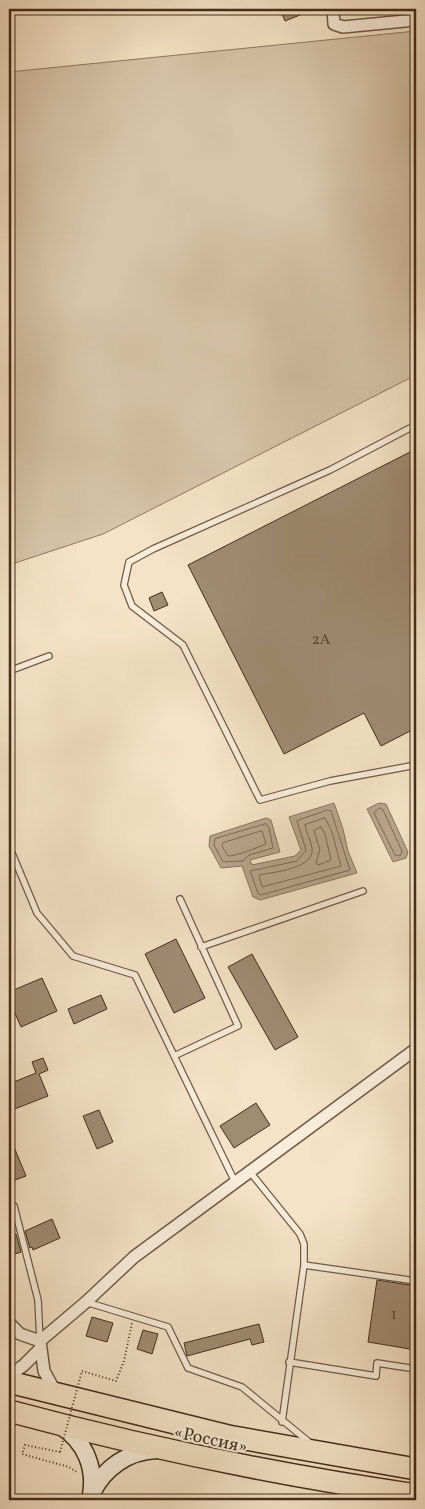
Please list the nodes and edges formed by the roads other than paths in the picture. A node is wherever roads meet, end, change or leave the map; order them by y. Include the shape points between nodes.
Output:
1 (333, 9) edge
2 (416, 20) edge
3 (416, 428) edge
4 (49, 656) dead end
5 (9, 671) edge
6 (416, 765) edge
7 (9, 846) edge
8 (363, 891) dead end
9 (180, 899) dead end
10 (201, 946) junction
11 (416, 1049) edge
12 (174, 1056) junction
13 (250, 1172) junction
14 (235, 1182) junction
15 (9, 1203) edge
16 (304, 1265) junction
17 (416, 1281) edge
18 (86, 1302) junction
19 (9, 1323) edge
20 (39, 1345) junction
21 (289, 1362) junction
22 (416, 1369) edge
23 (9, 1376) edge
24 (9, 1382) edge
25 (9, 1391) edge
26 (58, 1395) junction
27 (9, 1411) edge
28 (48, 1420) junction
29 (282, 1422) junction
30 (170, 1451) junction
31 (322, 1452) junction
32 (416, 1469) edge
33 (416, 1476) edge
34 (416, 1495) edge
35 (91, 1497) edge

1 - 2 street via 334,24 343,27
3 - 6 lane via 410,428 330,470 153,549 130,562 124,584 132,606 183,645 260,800 330,781
4 - 5 lane
7 - 12 lane via 37,913 73,956 135,975
8 - 10 lane
9 - 10 lane
10 - 12 lane via 238,1026
11 - 13 street
12 - 14 lane
13 - 14 street
13 - 16 lane via 300,1234 304,1244
14 - 18 street via 134,1257
15 - 20 lane via 14,1206 38,1300
16 - 17 lane
16 - 21 lane
18 - 20 street
18 - 29 lane via 168,1327 188,1368 242,1387
19 - 20 street
20 - 23 street via 24,1365
20 - 26 street via 47,1378
21 - 22 lane via 376,1376 377,1363
21 - 29 lane
24 - 26 highway
25 - 33 highway, «Россия» via 226,1443
26 - 31 highway via 228,1436
27 - 28 highway, «Россия»
28 - 30 highway, «Россия»
28 - 35 street via 69,1432 84,1450 91,1469
29 - 31 lane
30 - 34 highway, «Россия» via 336,1484
30 - 35 street via 150,1450 126,1458 106,1472
31 - 32 highway

